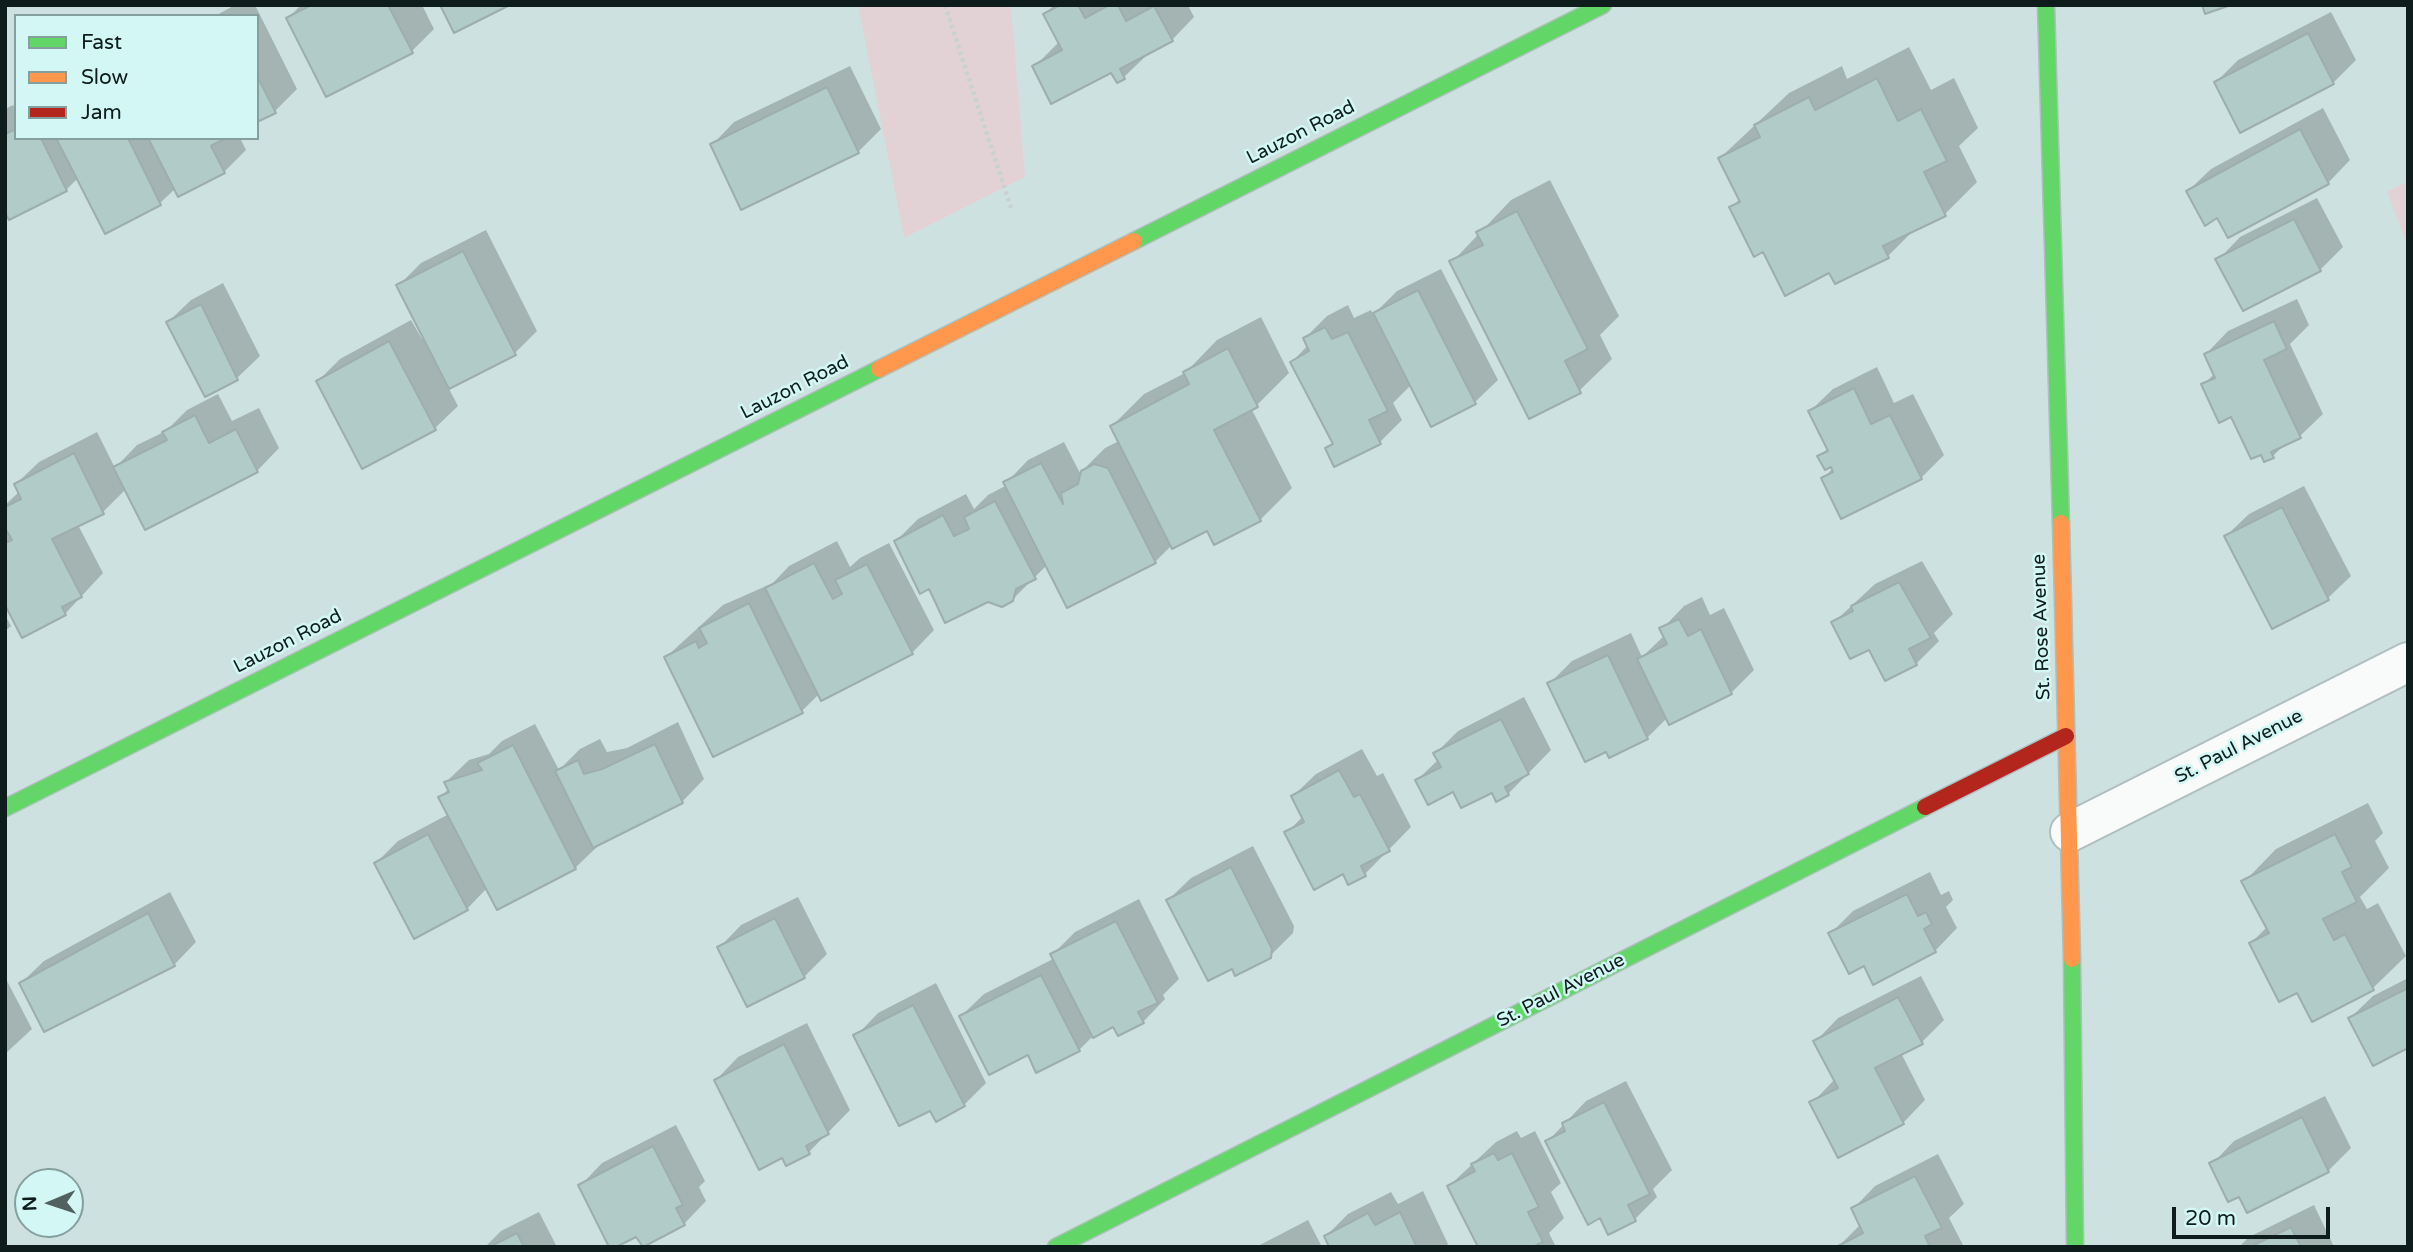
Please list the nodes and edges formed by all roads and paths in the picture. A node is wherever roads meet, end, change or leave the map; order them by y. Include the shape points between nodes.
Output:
1 (945, 5) edge
2 (1603, 5) edge
3 (2046, 5) edge
4 (1012, 211) dead end
5 (2408, 662) edge
6 (2066, 736) junction
7 (5, 808) edge
8 (2070, 832) junction
9 (1056, 1247) edge
10 (2075, 1247) edge

1 - 4 path
2 - 7 street, Lauzon Road
3 - 6 street, St. Rose Avenue
5 - 8 street, St. Paul Avenue
6 - 8 street, St. Rose Avenue
6 - 9 street, St. Paul Avenue
8 - 10 street, St. Rose Avenue

